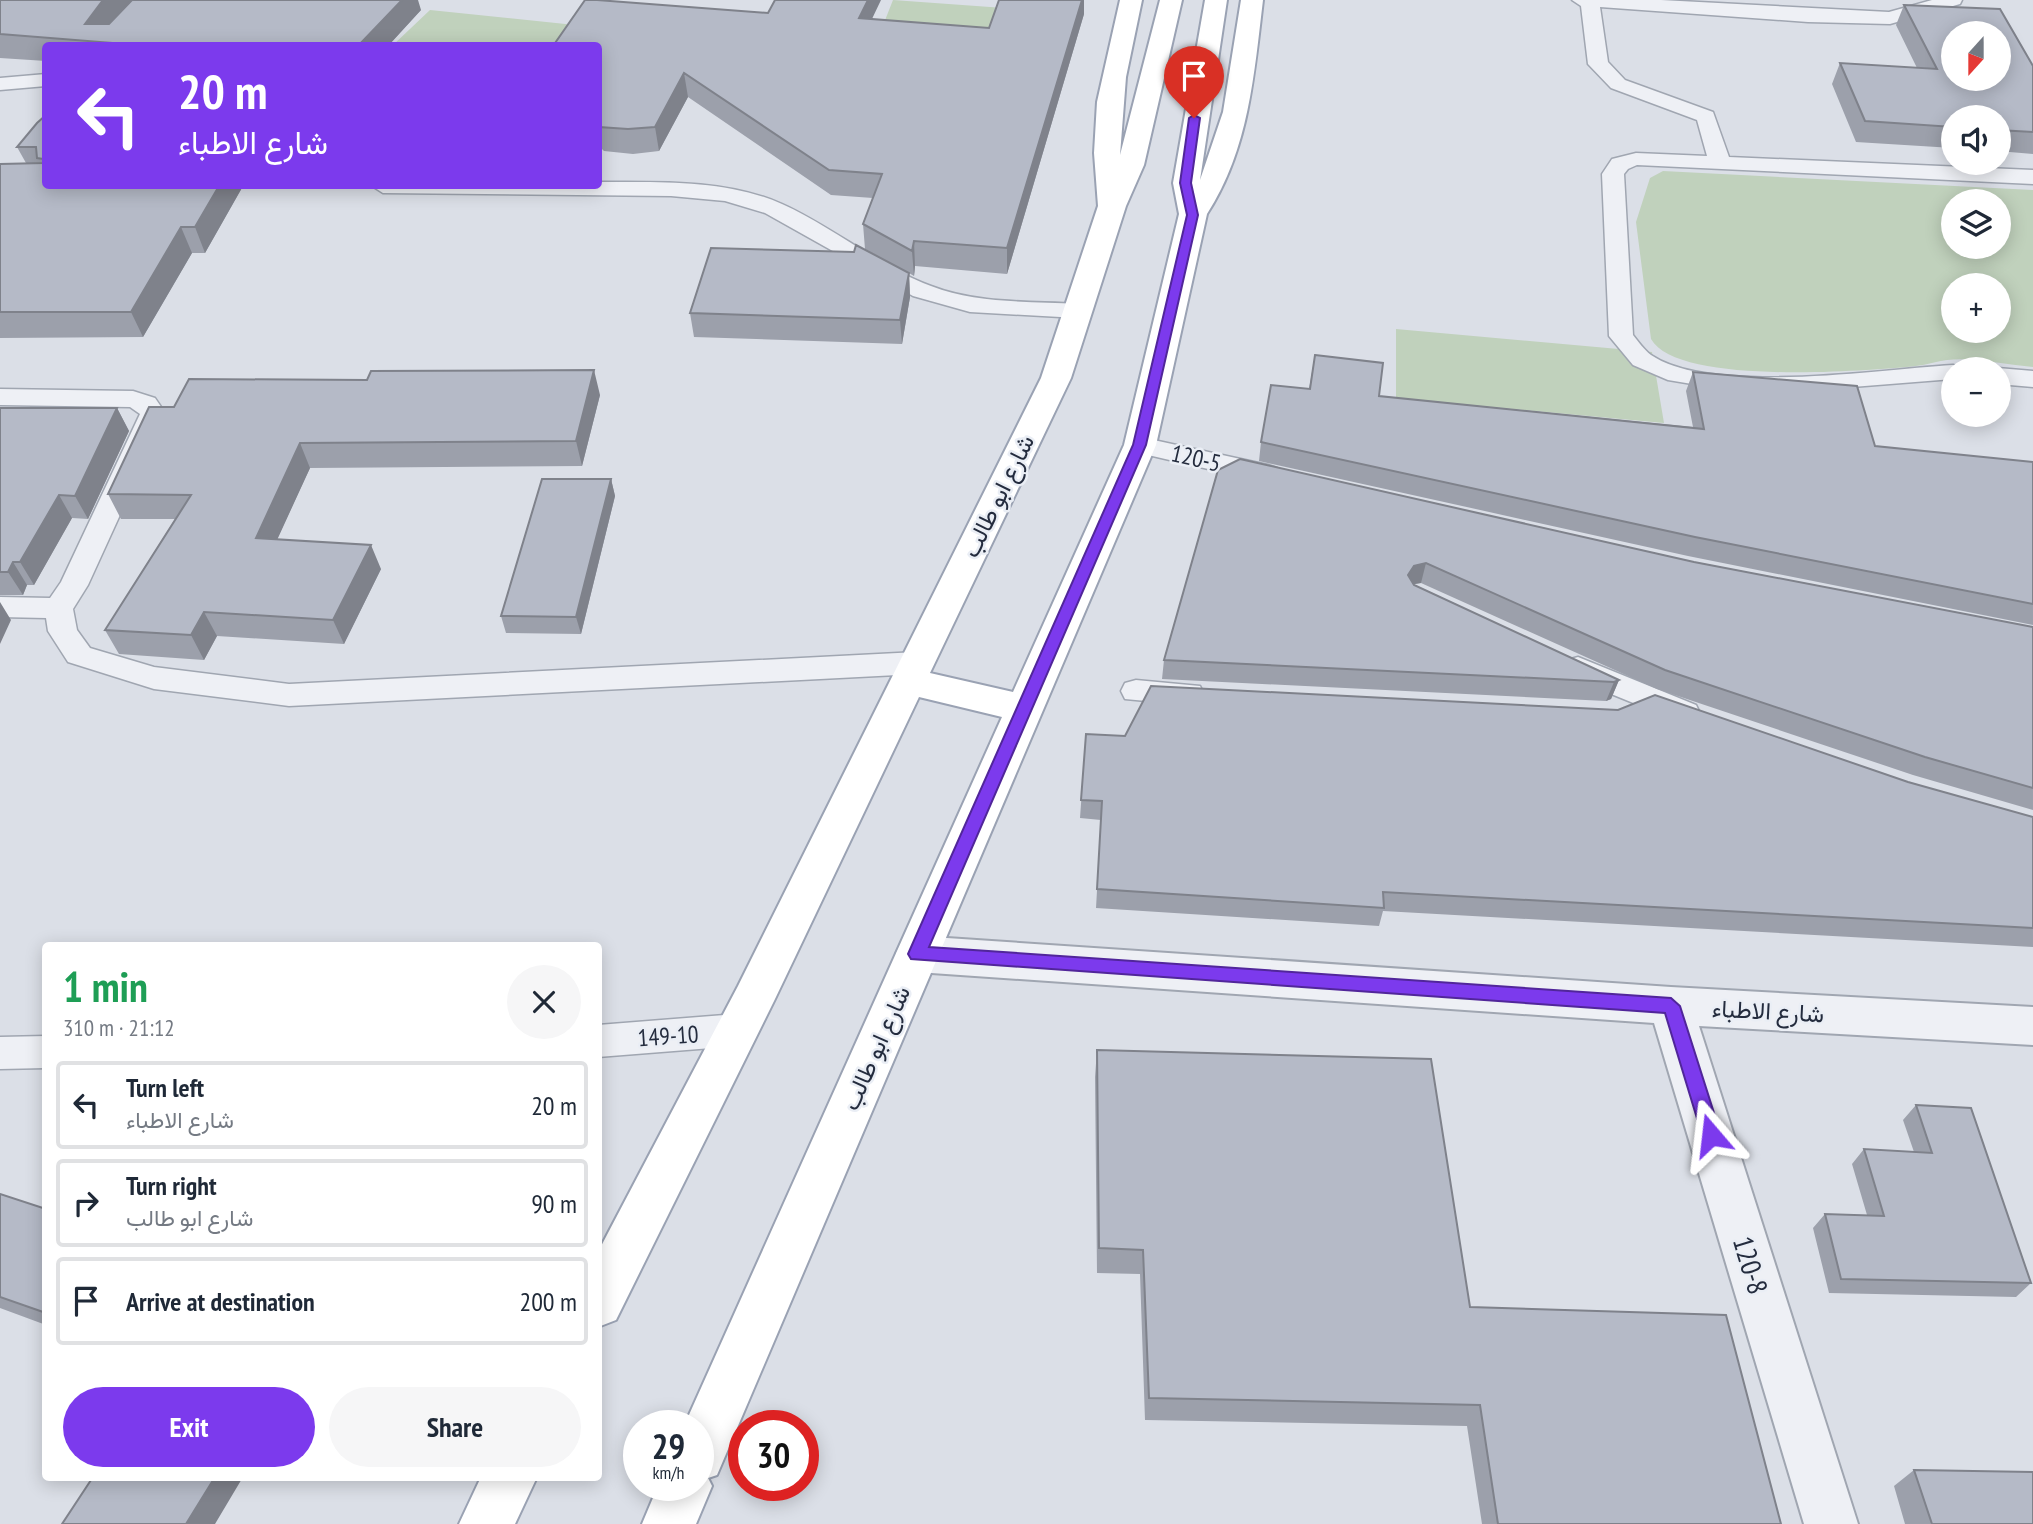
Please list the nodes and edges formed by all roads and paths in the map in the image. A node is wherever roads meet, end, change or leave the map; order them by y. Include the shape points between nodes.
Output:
1 (1131, 0) edge
2 (1171, 0) edge
3 (1216, 0) edge
4 (1252, 0) edge
5 (1581, 0) edge
6 (1953, 0) edge
7 (1590, 1) edge
8 (42, 80) edge
9 (0, 83) edge
10 (1720, 163) junction
11 (2033, 177) edge
12 (602, 188) edge
13 (1112, 206) junction
14 (1193, 215) junction
15 (1078, 312) junction
16 (1941, 373) edge
17 (2011, 377) edge
18 (2033, 379) edge
19 (0, 397) edge
20 (1140, 445) junction
21 (1300, 481) edge
22 (0, 607) edge
23 (58, 608) junction
24 (1558, 658) edge
25 (913, 672) junction
26 (1136, 691) dead end
27 (1220, 695) edge
28 (1645, 699) junction
29 (1024, 708) junction
30 (1610, 715) edge
31 (1706, 721) edge
32 (917, 954) junction
33 (1671, 1006) junction
34 (2033, 1026) edge
35 (737, 1030) junction
36 (602, 1041) edge
37 (42, 1052) edge
38 (0, 1053) edge
39 (602, 1295) edge
40 (714, 1420) edge
41 (508, 1481) edge
42 (679, 1501) edge
43 (486, 1524) edge
44 (669, 1524) edge
45 (1831, 1524) edge

1 - 13 main road, شارع ابو طالب via 1107,109
2 - 13 main road, شارع ابو طالب via 1131,165
3 - 14 main road, شارع ابو طالب via 1186,183
4 - 14 main road via 1226,148 1215,181
5 - 7 lane
6 - 7 lane via 1890,18
7 - 10 lane via 1598,64 1618,84 1706,116
8 - 9 lane
10 - 11 lane
10 - 16 lane via 1636,159 1620,164 1613,174 1625,346 1647,363 1688,376 1754,385
12 - 15 lane via 726,195 774,208 921,291 946,300
13 - 15 main road, شارع ابو طالب
14 - 20 main road, شارع ابو طالب
15 - 25 main road, شارع ابو طالب via 1056,378
17 - 18 lane
19 - 23 lane via 133,400 146,404 153,414 74,585
20 - 21 lane, 120-5
20 - 29 main road, شارع ابو طالب
22 - 23 lane
23 - 25 lane via 63,631 79,655 154,678 289,695
24 - 28 lane
25 - 29 main road
25 - 35 main road, شارع ابو طالب
26 - 27 lane
28 - 30 lane
28 - 31 lane
29 - 32 main road, شارع ابو طالب
32 - 33 street, شارع الاطباء
32 - 40 main road, شارع ابو طالب
33 - 34 street, شارع الاطباء
33 - 45 street, 120-8
35 - 36 lane, 149-10
35 - 39 main road, شارع ابو طالب
37 - 38 lane
41 - 43 main road
42 - 44 main road

